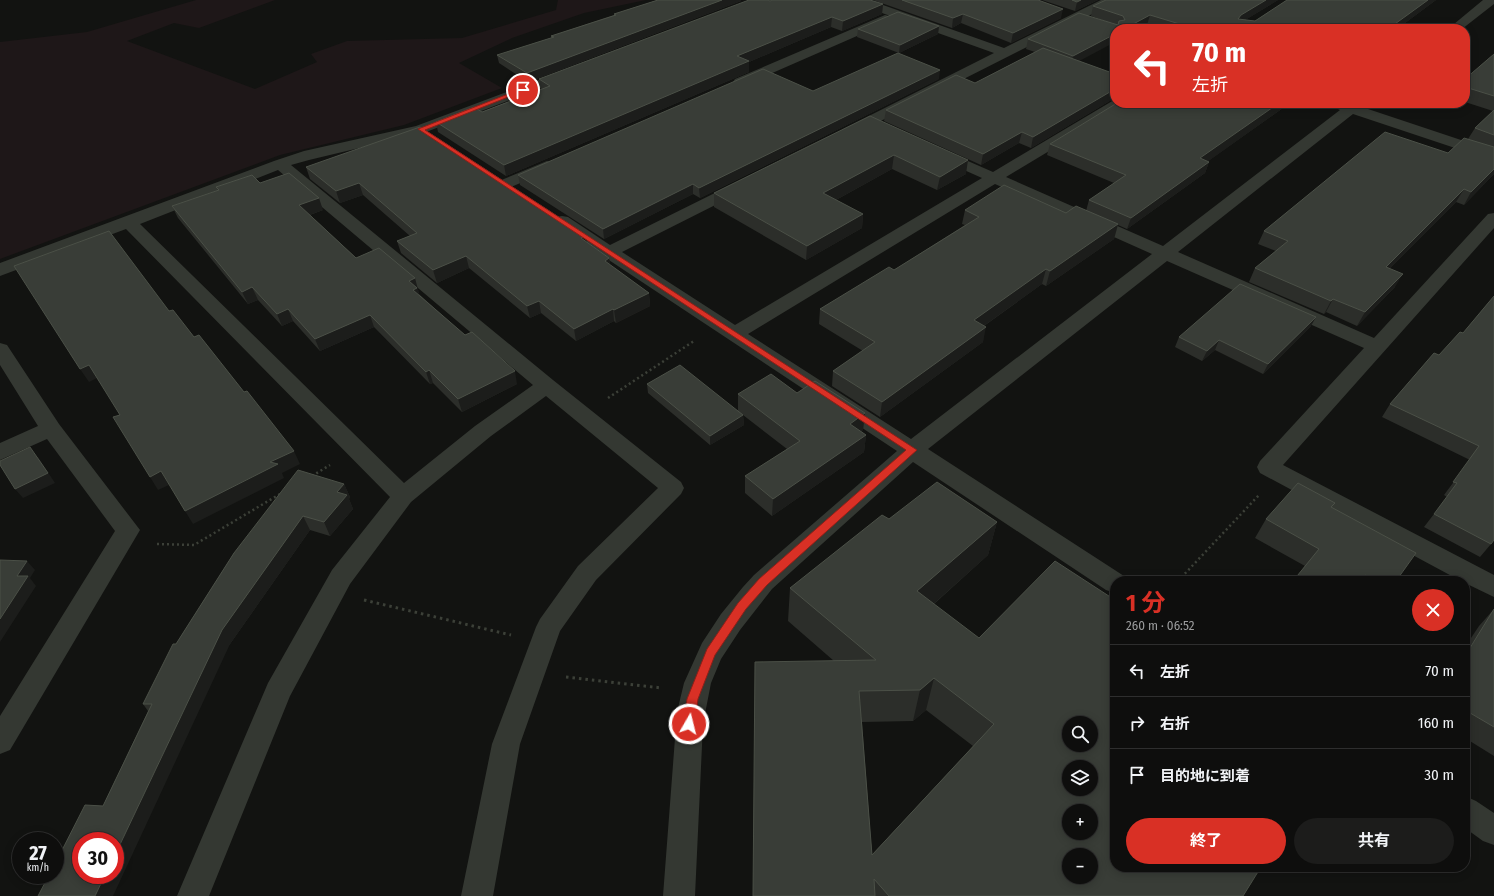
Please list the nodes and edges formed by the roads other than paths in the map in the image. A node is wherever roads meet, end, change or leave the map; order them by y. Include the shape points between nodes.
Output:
1 (858, 0) edge
2 (1110, 0) edge
3 (1491, 0) edge
4 (1061, 12) edge
5 (897, 14) junction
6 (1076, 17) junction
7 (1096, 23) edge
8 (1460, 24) edge
9 (1004, 53) junction
10 (582, 68) edge
11 (730, 86) edge
12 (1111, 108) edge
13 (1345, 108) edge
14 (1358, 108) edge
15 (869, 121) junction
16 (421, 129) junction
17 (890, 131) edge
18 (834, 139) edge
19 (440, 142) edge
20 (924, 146) edge
21 (1494, 156) edge
22 (563, 159) edge
23 (280, 164) junction
24 (757, 178) edge
25 (993, 178) junction
26 (524, 197) edge
27 (550, 214) edge
28 (1494, 218) edge
29 (129, 222) junction
30 (609, 252) junction
31 (1165, 254) junction
32 (0, 271) edge
33 (726, 329) junction
34 (1378, 347) junction
35 (0, 349) edge
36 (546, 385) junction
37 (51, 429) junction
38 (912, 450) junction
39 (0, 452) edge
40 (403, 496) junction
41 (1110, 580) edge
42 (1494, 587) edge
43 (0, 742) edge
44 (1470, 814) edge
45 (1494, 830) edge
46 (193, 896) edge
47 (477, 896) edge
48 (679, 896) edge

1 - 5 street
2 - 6 street
3 - 8 street
4 - 6 street
5 - 9 street
5 - 11 street
6 - 7 street
6 - 9 street
9 - 15 street
10 - 16 street
12 - 25 street
13 - 31 street
14 - 21 street
15 - 17 street
15 - 18 street
16 - 19 street
16 - 23 street
20 - 25 street
22 - 26 street via 498,180
23 - 29 street
23 - 36 street
24 - 30 street
25 - 31 street
25 - 33 street
27 - 30 street
28 - 34 street
29 - 32 street
29 - 40 street
30 - 33 street
31 - 34 street
31 - 38 street
33 - 38 street
34 - 42 street via 1268,467
35 - 37 street
36 - 40 street via 483,431
36 - 47 street via 673,488 587,573 549,627 506,744
37 - 39 street
37 - 43 street via 128,530
38 - 41 street
38 - 48 street via 763,582 742,606 710,653 693,699 690,717
40 - 46 street via 341,577 278,692
44 - 45 street

